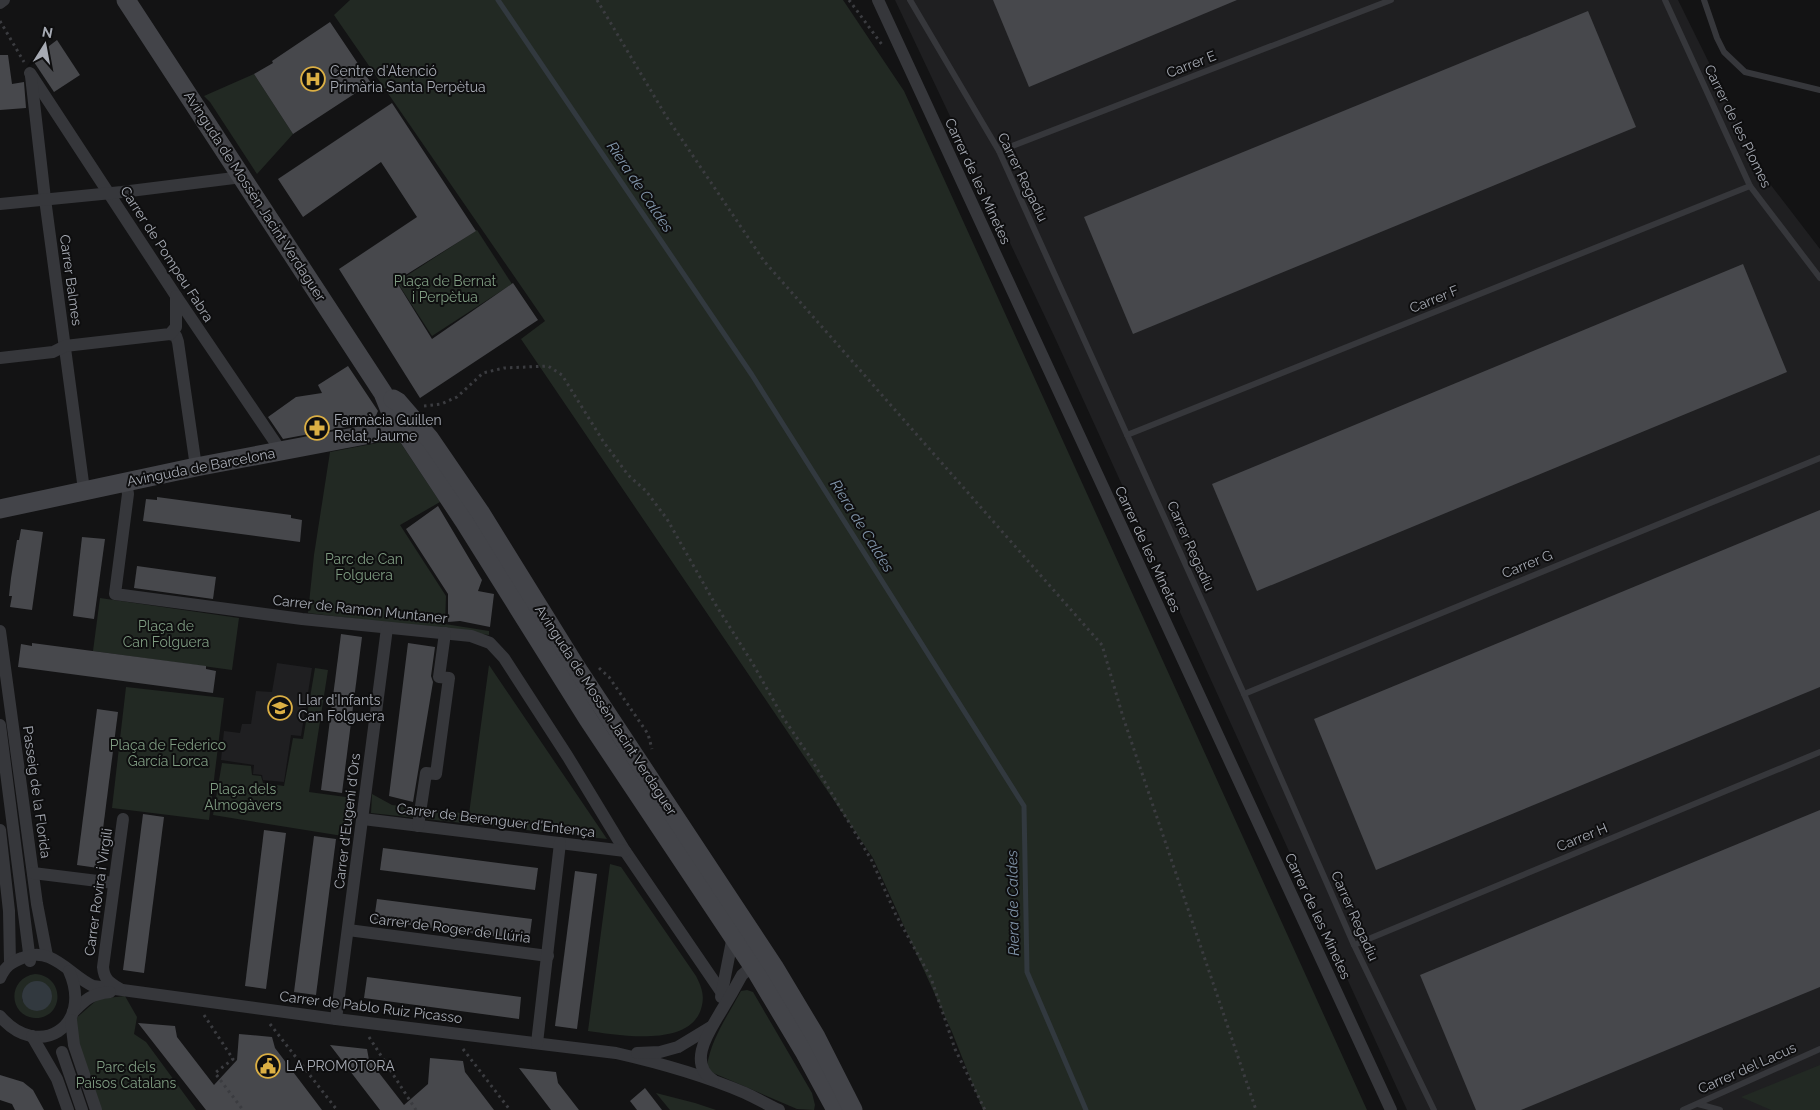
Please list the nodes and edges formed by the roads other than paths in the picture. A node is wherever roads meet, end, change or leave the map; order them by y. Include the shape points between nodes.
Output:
1 (4, 0) edge
2 (126, 0) edge
3 (878, 0) edge
4 (910, 0) edge
5 (1392, 0) edge
6 (1665, 0) edge
7 (1704, 0) edge
8 (0, 3) edge
9 (30, 73) joint
10 (1818, 89) edge
11 (999, 150) junction
12 (242, 177) junction
13 (1750, 186) junction
14 (109, 192) junction
15 (45, 200) junction
16 (0, 204) edge
17 (1820, 278) edge
18 (176, 296) junction
19 (170, 334) junction
20 (65, 346) junction
21 (0, 358) edge
22 (403, 419) junction
23 (1127, 435) junction
24 (281, 451) junction
25 (1820, 458) edge
26 (196, 467) junction
27 (126, 482) junction
28 (84, 490) junction
29 (0, 509) edge
30 (386, 628) junction
31 (0, 631) edge
32 (445, 633) junction
33 (1244, 694) junction
34 (0, 725) edge
35 (1820, 752) edge
36 (123, 819) dead end
37 (363, 819) junction
38 (418, 826) junction
39 (0, 830) edge
40 (560, 843) junction
41 (625, 851) junction
42 (33, 873) junction
43 (114, 884) junction
44 (348, 930) junction
45 (733, 936) junction
46 (1354, 945) junction
47 (47, 956) junction
48 (548, 956) junction
49 (30, 958) junction
50 (10, 963) junction
51 (68, 969) junction
52 (753, 970) junction
53 (0, 978) edge
54 (122, 991) junction
55 (722, 992) junction
56 (0, 1016) edge
57 (72, 1016) junction
58 (336, 1019) junction
59 (714, 1023) junction
60 (32, 1036) junction
61 (816, 1037) junction
62 (537, 1043) junction
63 (1820, 1049) edge
64 (62, 1052) dead end
65 (616, 1053) junction
66 (836, 1075) junction
67 (716, 1082) junction
68 (1698, 1104) junction
69 (68, 1110) edge
70 (82, 1110) edge
71 (96, 1110) edge
72 (778, 1110) edge
73 (836, 1110) edge
74 (844, 1110) edge
75 (853, 1110) edge
76 (1391, 1110) edge
77 (1434, 1110) edge
78 (1684, 1110) edge
79 (1720, 1110) edge

1 - 8 street
2 - 12 main road, Avinguda de Mossèn Jacint Verdaguer
3 - 76 street, Carrer de les Minetes
4 - 11 lane, Carrer Regadiu
5 - 11 lane, Carrer E
6 - 13 lane, Carrer de les Plomes
7 - 10 lane via 1724,52 1738,67 1745,72
9 - 14 street, Carrer de Pompeu Fabra
9 - 15 street, Carrer Balmes
11 - 23 lane, Carrer Regadiu
12 - 14 street
12 - 22 main road, Avinguda de Mossèn Jacint Verdaguer via 383,393 389,408
13 - 17 lane, Carrer de les Plomes
13 - 23 lane, Carrer F
14 - 15 street
14 - 18 street, Carrer de Pompeu Fabra
15 - 16 street
15 - 20 street, Carrer Balmes
18 - 19 street via 176,327
18 - 24 street, Carrer de Pompeu Fabra
19 - 20 street
19 - 26 street via 176,336 178,342
20 - 21 street via 53,352
20 - 28 street, Carrer Balmes
22 - 24 main road, Avinguda de Barcelona
22 - 45 main road, Avinguda de Mossèn Jacint Verdaguer via 583,711
22 - 61 main road, Avinguda de Mossèn Jacint Verdaguer via 430,439 480,512 576,667 774,967
23 - 33 lane, Carrer Regadiu
24 - 26 main road, Avinguda de Barcelona
25 - 33 lane, Carrer G
26 - 27 main road, Avinguda de Barcelona
27 - 28 main road, Avinguda de Barcelona
27 - 30 street, Carrer de Ramon Muntaner via 128,494 115,594
28 - 29 main road, Avinguda de Barcelona
30 - 32 street, Carrer de Ramon Muntaner
30 - 37 street, Carrer d'Eugeni d'Ors
31 - 42 street, Passeig de la Florida
32 - 38 street via 439,677 449,678 436,774 426,773
32 - 41 street, Carrer de Ramon Muntaner via 471,636 490,643 504,658
33 - 46 lane, Carrer Regadiu
34 - 49 street, Passeig de la Florida
35 - 46 lane, Carrer H
36 - 43 street, Carrer Rovira i Virgili
37 - 38 street, Carrer de Berenguer d'Entença
37 - 44 street, Carrer d'Eugeni d'Ors
38 - 40 street, Carrer de Berenguer d'Entença
39 - 50 street via 9,911
40 - 41 street, Carrer de Berenguer d'Entença
40 - 48 street
41 - 55 street
42 - 43 street
42 - 47 street, Passeig de la Florida
43 - 54 street, Carrer Rovira i Virgili via 103,967 109,983
44 - 48 street, Carrer de Roger de Llúria
44 - 58 street, Carrer d'Eugeni d'Ors
45 - 52 main road, Avinguda de Mossèn Jacint Verdaguer
45 - 55 street
46 - 77 lane, Carrer Regadiu
47 - 49 street
47 - 51 street, Carrer de Pablo Ruiz Picasso via 60,961
48 - 62 street
49 - 50 street
50 - 53 street
51 - 54 street, Carrer de Pablo Ruiz Picasso via 93,986
51 - 57 street via 76,997
52 - 59 street, Carrer de Pablo Ruiz Picasso via 742,975
52 - 61 street, Avinguda de Mossèn Jacint Verdaguer via 766,974 799,1024
52 - 73 main road, Avinguda de Mossèn Jacint Verdaguer
54 - 57 street, Carrer de Pablo Ruiz Picasso via 95,994 84,1000
54 - 58 street, Carrer de Pablo Ruiz Picasso
55 - 59 street
56 - 60 street via 8,1026
57 - 60 street, Carrer de Pablo Ruiz Picasso via 65,1027 55,1032
57 - 71 street via 74,1045
58 - 62 street, Carrer de Pablo Ruiz Picasso
59 - 65 street, Carrer de Pablo Ruiz Picasso via 678,1047 660,1052
59 - 67 street, Carrer de Pablo Ruiz Picasso via 703,1045 701,1059 706,1075
60 - 69 street via 57,1079
61 - 66 main road, Avinguda de Mossèn Jacint Verdaguer
62 - 65 street, Carrer de Pablo Ruiz Picasso
63 - 68 lane, Carrer del Lacus
64 - 70 street
65 - 67 street, Carrer de Pablo Ruiz Picasso via 658,1062
66 - 74 street, Avinguda de Mossèn Jacint Verdaguer via 835,1090
66 - 75 main road, Avinguda de Mossèn Jacint Verdaguer
67 - 72 street, Carrer de Pablo Ruiz Picasso
68 - 78 lane, Carrer del Lacus
68 - 79 lane

